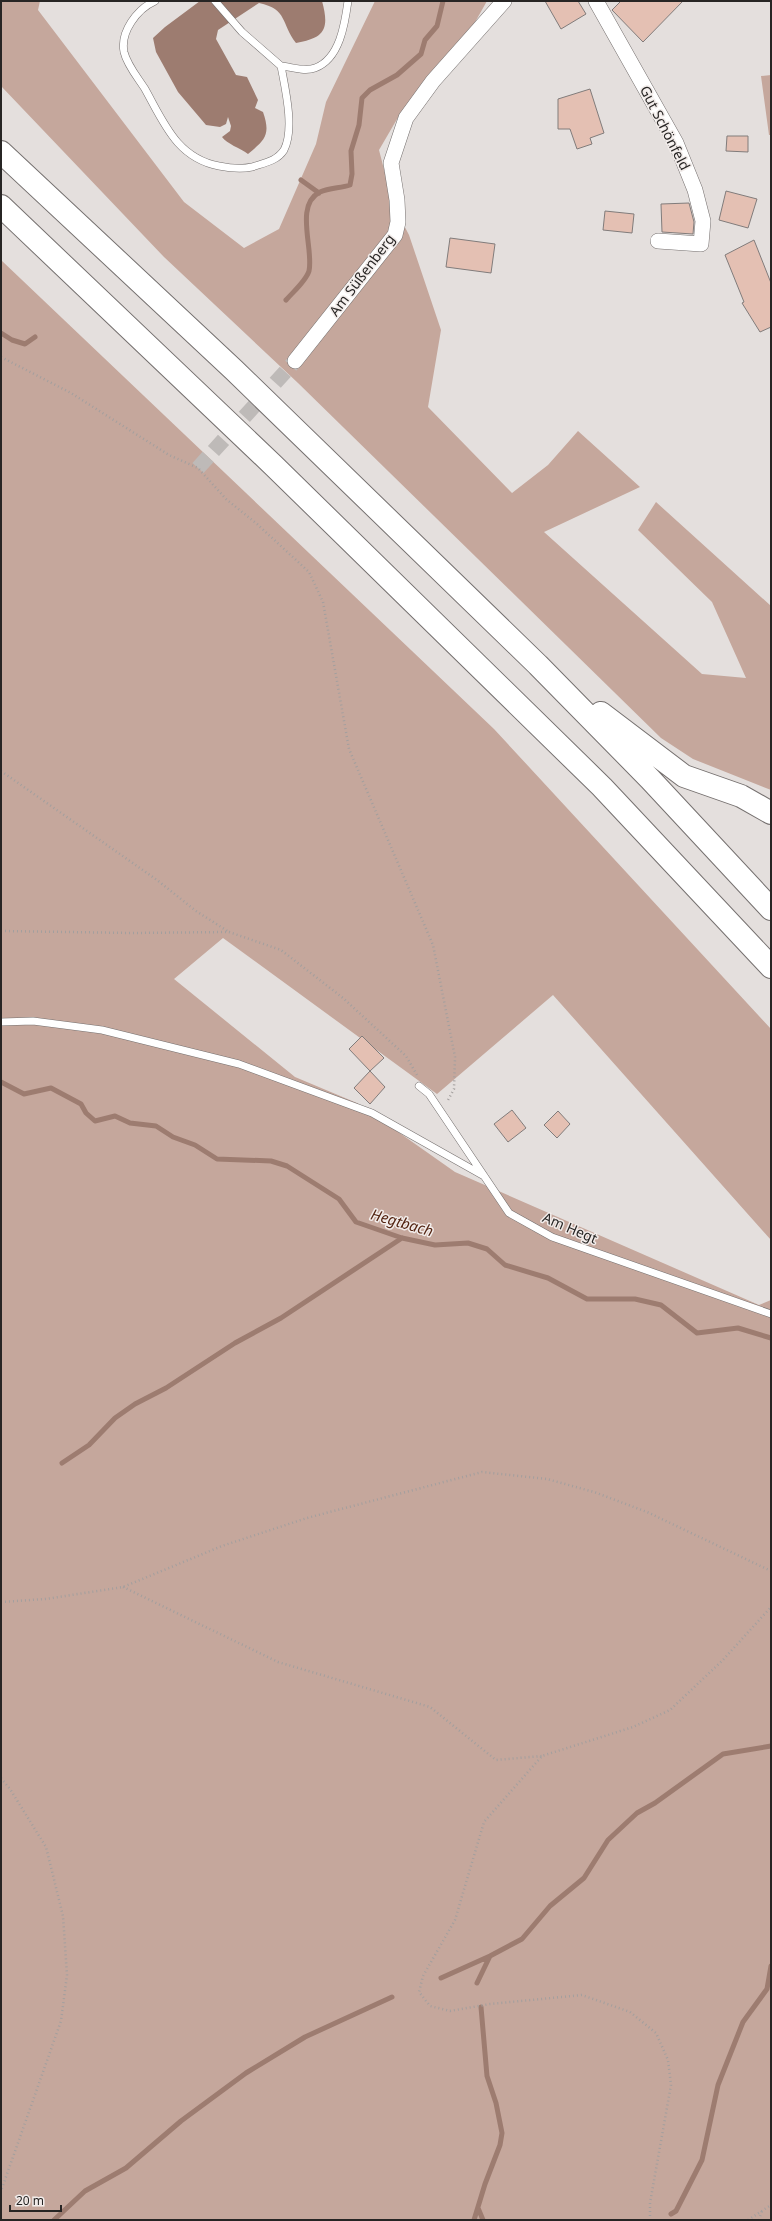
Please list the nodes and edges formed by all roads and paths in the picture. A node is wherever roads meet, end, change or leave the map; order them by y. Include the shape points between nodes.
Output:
1 (155, 1) edge
2 (215, 1) edge
3 (348, 1) edge
4 (504, 1) edge
5 (596, 1) edge
6 (281, 66) junction
7 (1, 152) edge
8 (1, 206) edge
9 (658, 241) dead end
10 (1, 357) edge
11 (295, 361) tunnel mouth
12 (538, 665) junction
13 (1, 771) edge
14 (771, 813) edge
15 (771, 909) edge
16 (1, 931) edge
17 (229, 932) junction
18 (771, 967) edge
19 (1, 1022) edge
20 (406, 1056) dead end
21 (419, 1086) dead end
22 (441, 1112) junction
23 (484, 1176) junction
24 (771, 1314) edge
25 (771, 1571) edge
26 (123, 1587) junction
27 (1, 1602) edge
28 (771, 1607) edge
29 (542, 1756) junction
30 (1, 1778) edge
31 (1, 2191) edge
32 (771, 2205) edge
33 (762, 2211) junction
34 (650, 2220) edge
35 (748, 2220) edge
36 (759, 2220) edge

1 - 6 lane via 137,14 125,32 124,52 172,136 186,151 204,163 227,168 250,167 270,162 284,150 288,111
2 - 6 lane via 242,32
3 - 6 lane via 344,25 334,52 325,63 304,69
4 - 11 street, Am Süßenberg via 433,81 406,118 390,163 397,200 398,222 395,235
5 - 9 street, Gut Schönfeld via 676,143 695,190 703,221 701,244
7 - 12 highway via 234,370
8 - 18 highway via 307,498 602,787
10 - 22 path via 71,393 169,455 198,468 226,499 309,572 323,602 349,749 434,945 454,1057 454,1089
12 - 14 highway via 684,776 741,796
12 - 15 highway via 650,779
13 - 17 path
16 - 17 path
17 - 20 path via 281,950 343,998
19 - 23 lane via 33,1021 102,1030 239,1064 372,1113
21 - 22 lane, Am Hegt via 429,1094
22 - 23 lane, Am Hegt
23 - 24 lane, Am Hegt via 509,1213 552,1237
25 - 26 path via 647,1512 594,1492 547,1479 482,1472 307,1518 222,1546
26 - 27 path via 46,1599
26 - 29 path via 278,1662 430,1707 496,1760
28 - 29 path via 722,1661 670,1710 633,1727
29 - 34 path via 484,1822 455,1920 422,1976 419,1992 430,2006 450,2011 490,2004 582,1995 630,2012 656,2033 668,2060 671,2085 650,2203
30 - 31 path via 46,1847 63,1916 67,1975 61,2021
32 - 33 path
33 - 35 path
33 - 36 path

